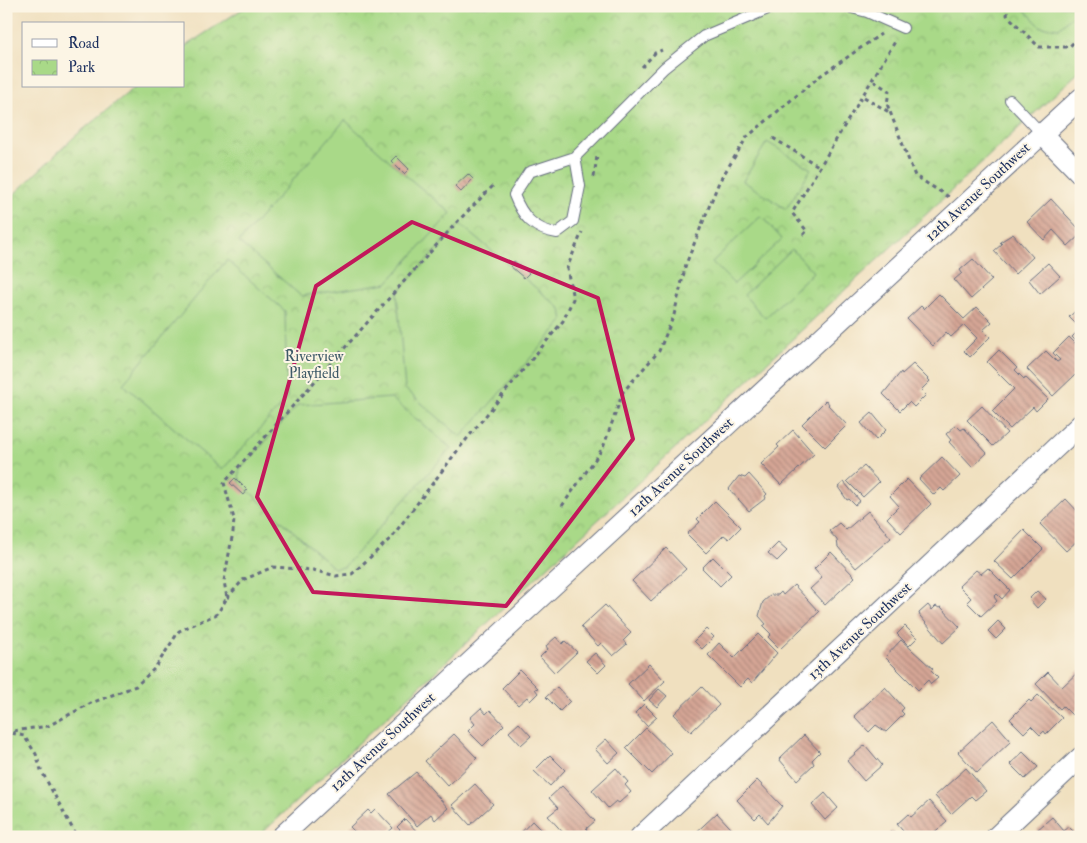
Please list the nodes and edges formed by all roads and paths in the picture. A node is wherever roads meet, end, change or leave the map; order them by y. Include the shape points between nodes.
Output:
1 (775, 6) edge
2 (844, 6) edge
3 (1004, 6) edge
4 (891, 23) junction
5 (903, 28) joint
6 (1081, 35) edge
7 (664, 49) dead end
8 (638, 71) dead end
9 (874, 81) junction
10 (864, 97) junction
11 (1081, 98) edge
12 (1010, 100) dead end
13 (890, 112) junction
14 (1042, 134) junction
15 (773, 138) dead end
16 (597, 152) dead end
17 (575, 157) junction
18 (820, 167) junction
19 (1081, 174) edge
20 (593, 181) dead end
21 (493, 186) dead end
22 (953, 199) dead end
23 (583, 227) dead end
24 (803, 235) dead end
25 (1081, 424) edge
26 (562, 506) dead end
27 (227, 598) junction
28 (7, 732) edge
29 (1081, 757) edge
30 (77, 837) edge
31 (281, 837) edge
32 (640, 837) edge
33 (996, 837) edge

1 - 17 lane via 704,36 664,68
2 - 4 lane
3 - 6 path via 1008,10 1007,15 1039,47 1069,47
4 - 5 lane
4 - 26 path via 882,33 820,76 747,137 719,182 686,264 674,315 659,351 623,392 603,448
5 - 9 path
7 - 8 path via 655,53
9 - 10 path
9 - 13 path via 889,90 887,104
10 - 13 path
10 - 18 path
11 - 14 street, 12th Avenue Southwest
12 - 14 lane
13 - 22 path via 915,176
14 - 19 street
14 - 31 street, 12th Avenue Southwest
15 - 18 path
16 - 20 path
17 - 17 lane via 529,172 514,195 521,213 545,232 558,233 573,221 580,186
18 - 24 path via 792,213 808,231
21 - 27 path via 445,235 224,483 234,519 224,580
23 - 27 path via 567,268 573,299 563,321 391,538 352,574 336,576 273,566 243,580
25 - 32 street, 13th Avenue Southwest
27 - 28 path via 217,614 179,631 155,668 136,686 91,703 48,726
28 - 30 path via 24,736 36,754 40,770
29 - 33 street

